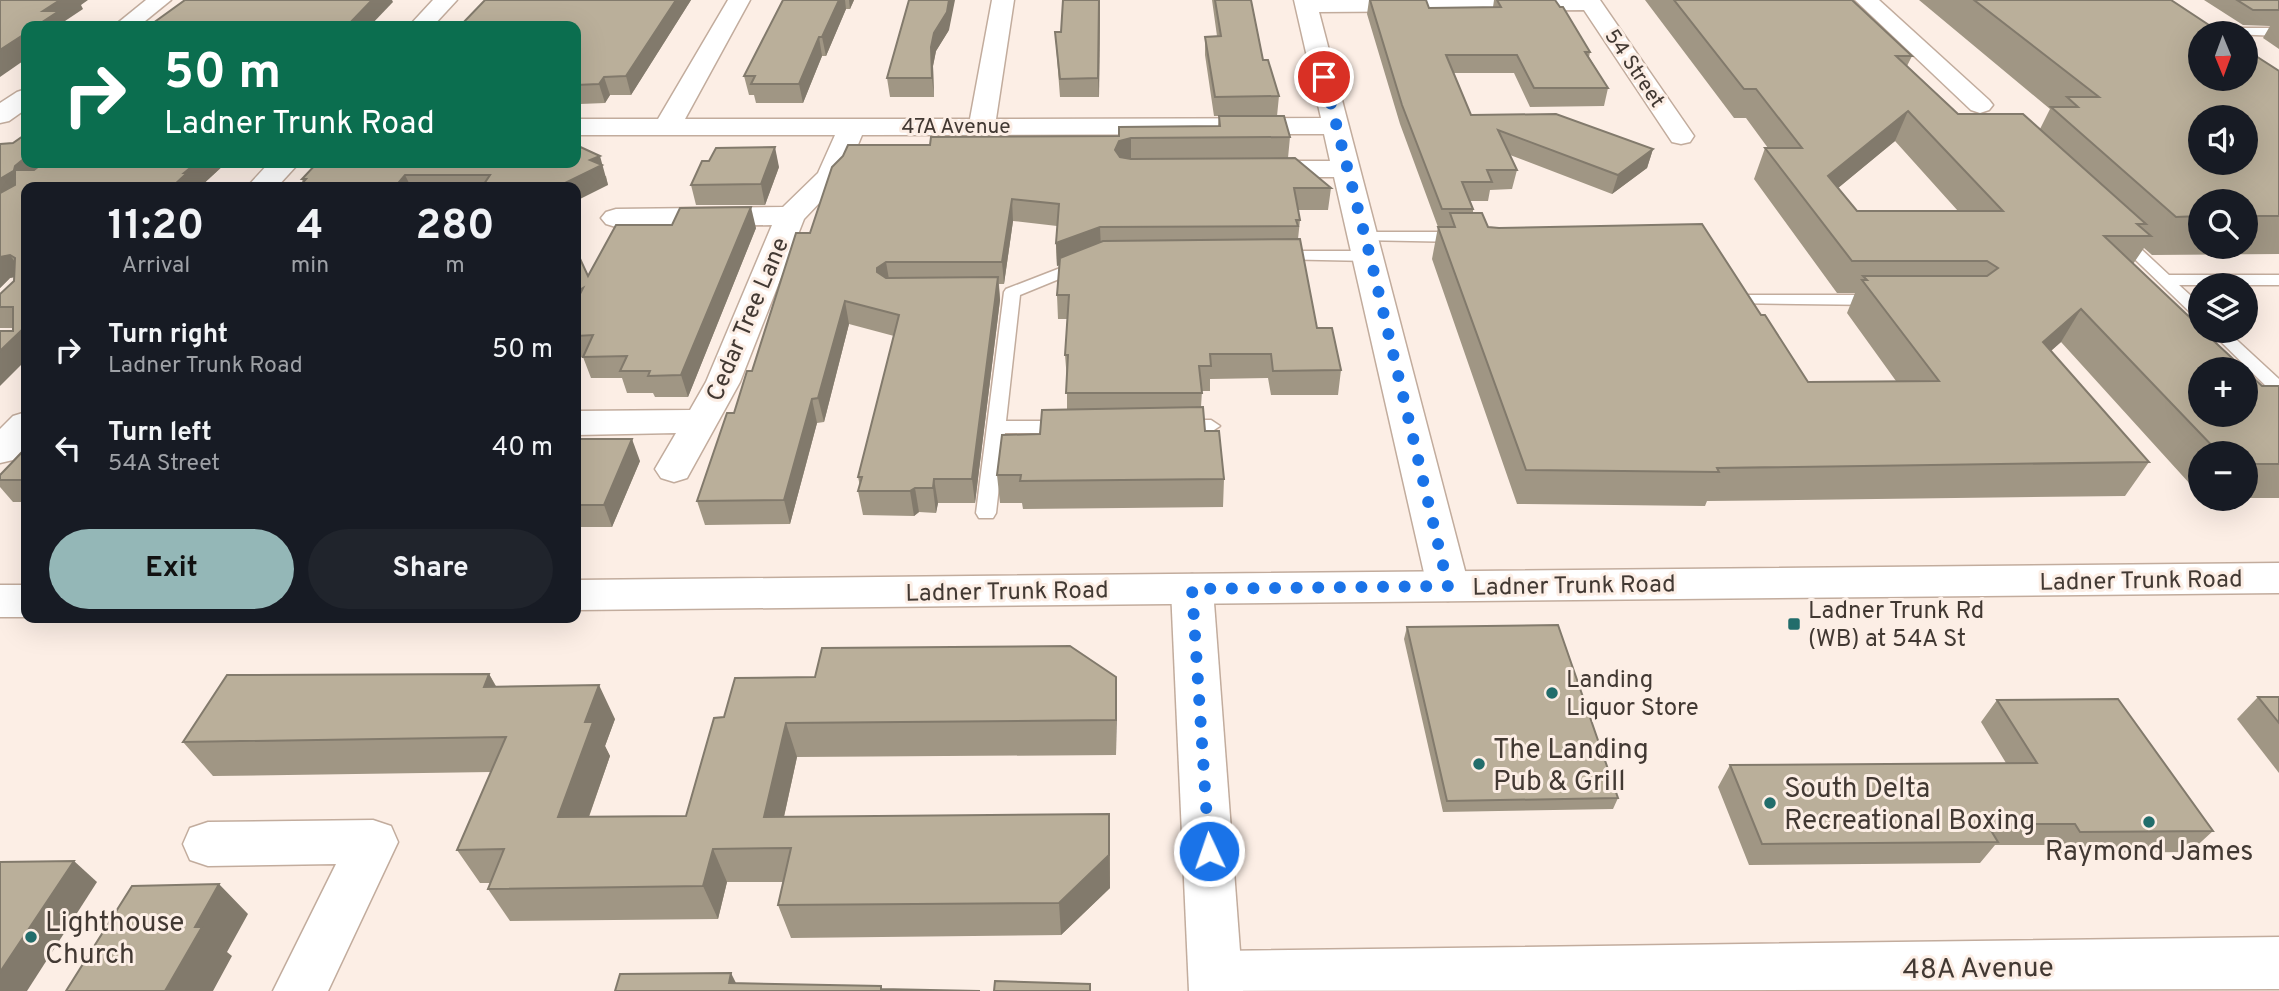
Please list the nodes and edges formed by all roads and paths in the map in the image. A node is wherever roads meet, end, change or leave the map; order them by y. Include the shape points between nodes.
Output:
1 (160, 0) edge
2 (446, 0) edge
3 (739, 0) edge
4 (1003, 0) edge
5 (1866, 0) edge
6 (1590, 1) edge
7 (1306, 2) edge
8 (2193, 19) edge
9 (132, 21) edge
10 (425, 21) edge
11 (2196, 21) edge
12 (2258, 32) edge
13 (2279, 32) edge
14 (21, 101) edge
15 (1984, 110) dead end
16 (0, 116) edge
17 (0, 126) edge
18 (852, 126) junction
19 (982, 126) junction
20 (1336, 126) junction
21 (21, 127) edge
22 (581, 127) edge
23 (667, 127) junction
24 (1681, 136) dead end
25 (280, 168) edge
26 (1236, 169) edge
27 (1347, 169) junction
28 (266, 182) edge
29 (791, 216) junction
30 (617, 218) dead end
31 (2115, 233) edge
32 (1474, 237) edge
33 (1367, 246) junction
34 (1266, 256) edge
35 (1101, 257) edge
36 (2164, 280) junction
37 (2279, 280) edge
38 (1900, 300) edge
39 (2188, 302) edge
40 (1743, 318) edge
41 (2231, 343) edge
42 (2279, 389) edge
43 (703, 421) junction
44 (581, 423) edge
45 (1157, 426) edge
46 (1211, 426) dead end
47 (996, 427) junction
48 (1077, 427) edge
49 (21, 429) edge
50 (0, 451) edge
51 (674, 469) dead end
52 (986, 513) dead end
53 (2279, 578) edge
54 (1448, 586) junction
55 (1192, 589) junction
56 (581, 595) edge
57 (0, 601) edge
58 (21, 601) edge
59 (208, 844) dead end
60 (2279, 962) edge
61 (1216, 984) edge
62 (300, 991) edge

1 - 9 street
2 - 10 street
3 - 23 street
4 - 19 street
5 - 15 street
6 - 7 street
6 - 24 street, 54 Street
7 - 20 street
8 - 11 street
12 - 13 lane
14 - 16 street
17 - 21 street
18 - 19 street, 47A Avenue
18 - 23 street, 47A Avenue
18 - 29 street, Cedar Tree Lane via 831,176
19 - 20 street, 47A Avenue
20 - 27 street
22 - 23 street, 47A Avenue
25 - 28 street
26 - 27 street
27 - 33 street
29 - 30 street, Cedar Tree Lane
29 - 43 street, Cedar Tree Lane
31 - 36 lane
32 - 33 lane
33 - 34 lane
33 - 54 street
35 - 47 lane via 1006,293
36 - 37 lane
36 - 39 lane
38 - 40 lane via 1729,295
41 - 42 lane
43 - 44 street, Cedar Tree Lane
43 - 51 street, Cedar Tree Lane
45 - 46 lane
47 - 48 lane
47 - 52 lane
49 - 50 street
53 - 54 street, Ladner Trunk Road
54 - 55 street, Ladner Trunk Road
55 - 56 street, Ladner Trunk Road
55 - 61 street
57 - 58 street
59 - 62 street via 373,842
60 - 61 street, 48A Avenue

